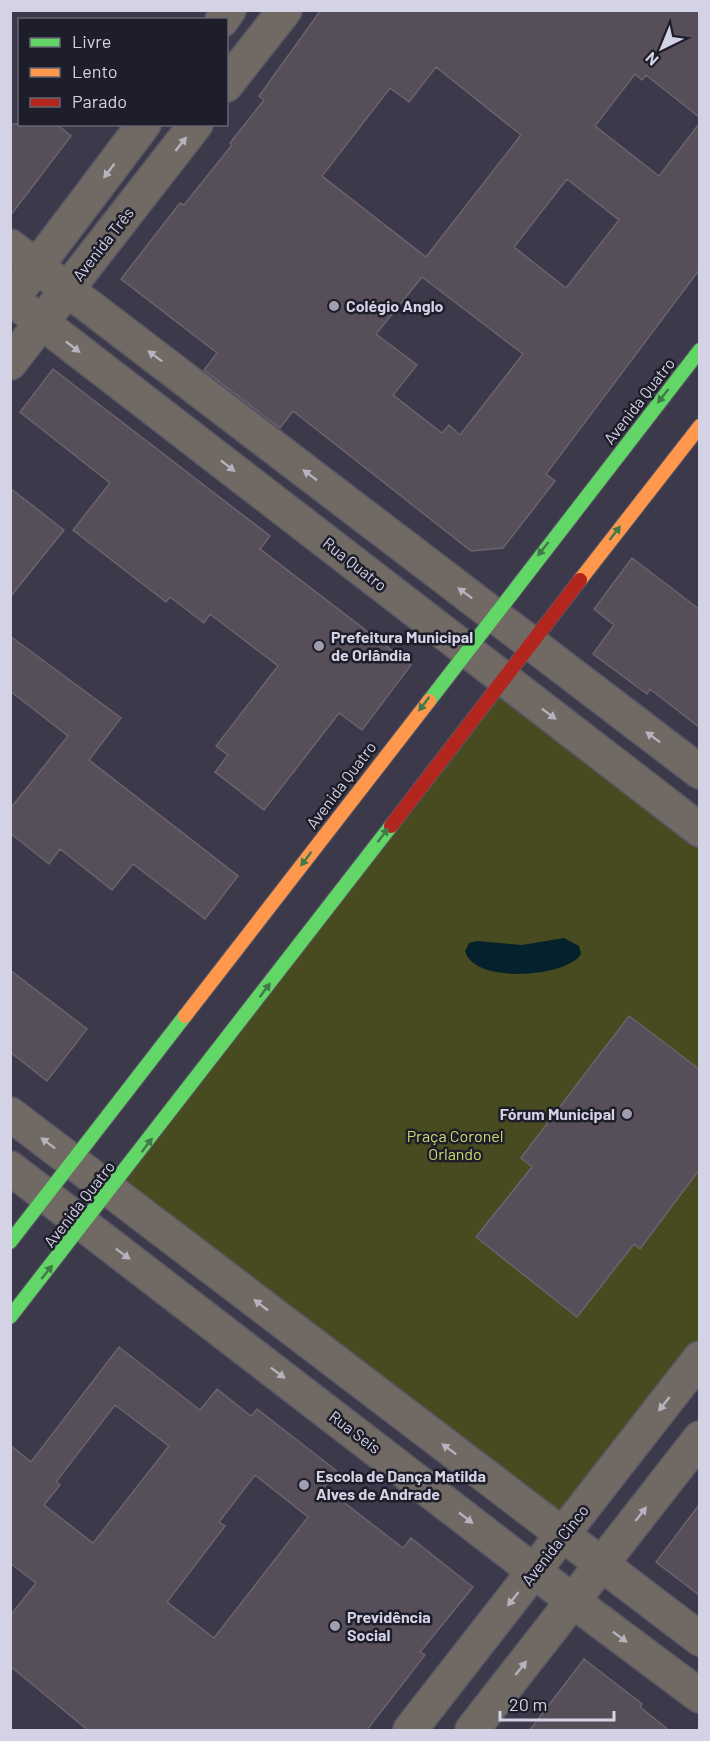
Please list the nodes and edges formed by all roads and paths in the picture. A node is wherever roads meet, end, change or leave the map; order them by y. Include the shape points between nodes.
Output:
1 (285, 10) edge
2 (228, 82) edge
3 (143, 126) edge
4 (194, 126) edge
5 (10, 246) edge
6 (37, 267) junction
7 (68, 290) junction
8 (11, 299) edge
9 (42, 322) junction
10 (699, 350) edge
11 (10, 363) edge
12 (699, 426) edge
13 (492, 614) junction
14 (529, 642) junction
15 (466, 650) junction
16 (502, 679) junction
17 (699, 772) edge
18 (699, 830) edge
19 (10, 1114) edge
20 (73, 1162) junction
21 (10, 1167) edge
22 (111, 1191) junction
23 (47, 1195) junction
24 (84, 1225) junction
25 (10, 1242) edge
26 (10, 1317) edge
27 (699, 1358) edge
28 (699, 1438) edge
29 (562, 1536) junction
30 (602, 1565) junction
31 (534, 1571) junction
32 (574, 1602) junction
33 (699, 1639) edge
34 (699, 1696) edge
35 (410, 1731) edge
36 (472, 1731) edge

1 - 2 street
3 -> 6 street
7 -> 4 street, Avenida Três
5 - 6 street
6 - 7 street
6 - 8 street
7 - 9 street, Avenida Três
13 -> 7 street
8 - 9 street, Rua Quatro
9 - 11 street, Avenida Três
9 -> 15 street, Rua Quatro
10 -> 13 street, Avenida Quatro
14 -> 12 street, Avenida Quatro
13 - 14 street
13 - 15 street, Avenida Quatro
14 - 16 street, Avenida Quatro
17 -> 14 street
15 - 16 street, Rua Quatro
15 -> 20 street, Avenida Quatro
16 -> 18 street, Rua Quatro
22 -> 16 street, Avenida Quatro
20 -> 19 street
20 - 22 street
20 - 23 street, Avenida Quatro
21 - 23 street, Rua Seis
22 - 24 street, Avenida Quatro
29 -> 22 street
23 - 24 street, Rua Seis
23 - 25 street, Avenida Quatro
26 -> 24 street, Avenida Quatro
24 -> 31 street, Rua Seis
27 -> 29 street, Avenida Cinco
30 -> 28 street
29 - 30 street
29 - 31 street, Avenida Cinco
30 - 32 street
30 - 33 street
31 - 32 street, Rua Seis
31 -> 35 street, Avenida Cinco
32 -> 34 street, Rua Seis
36 -> 32 street

